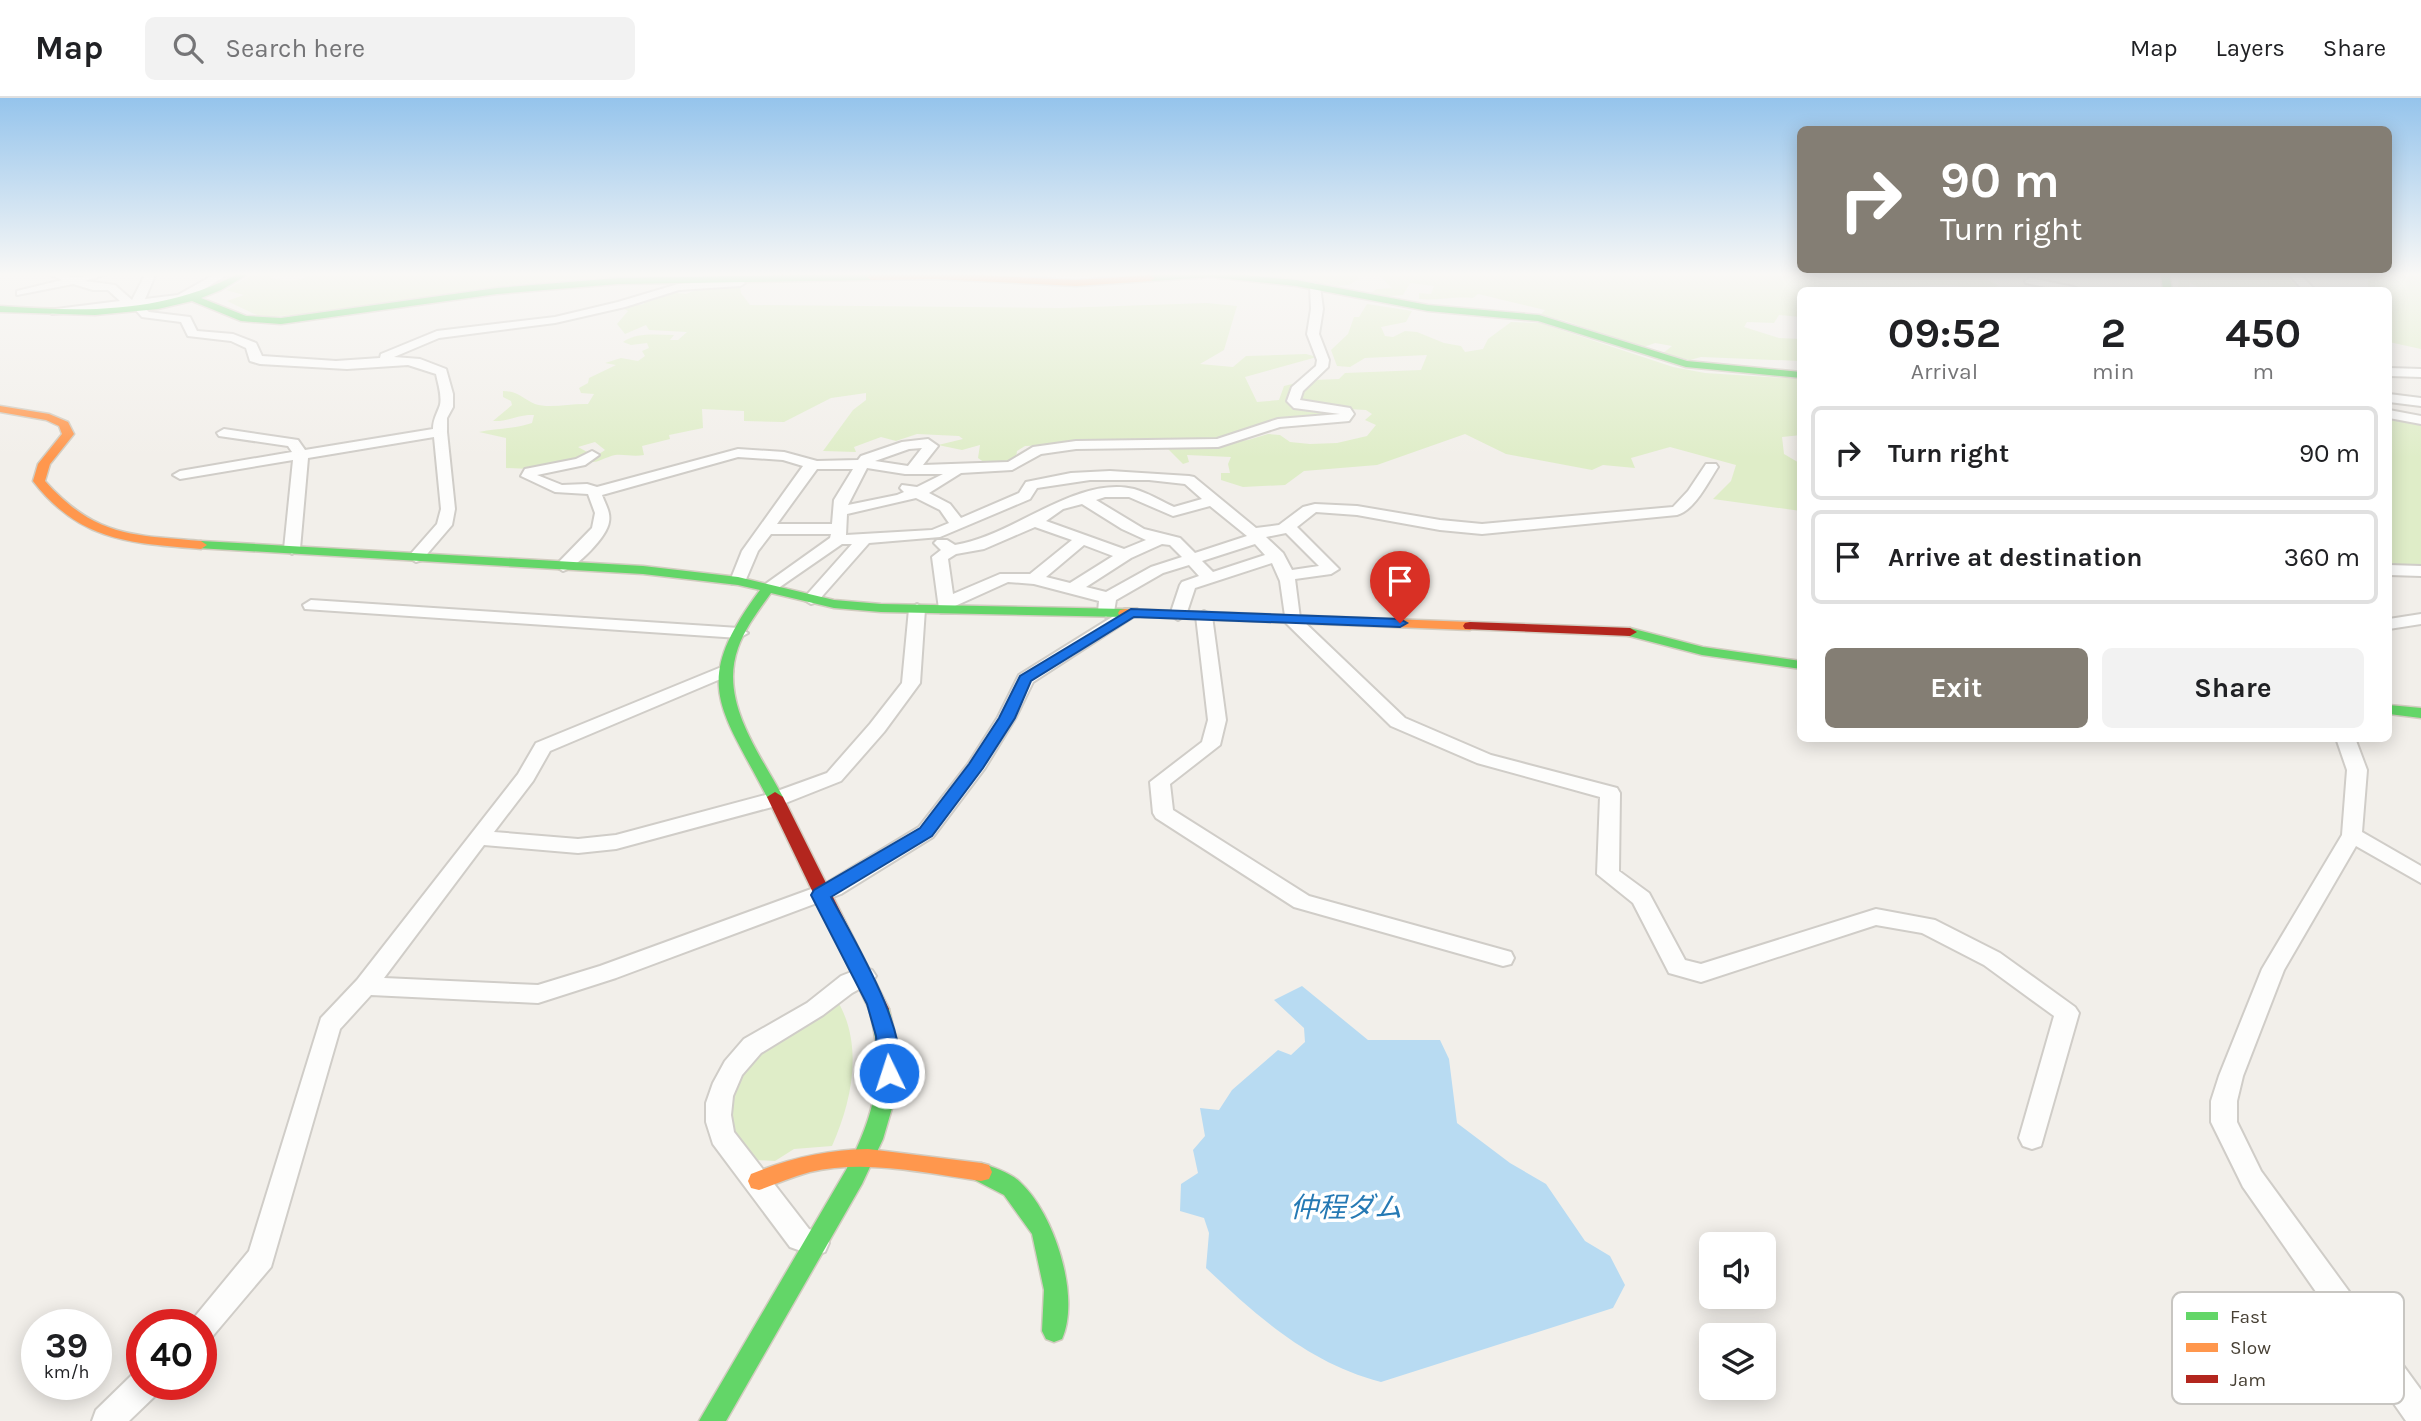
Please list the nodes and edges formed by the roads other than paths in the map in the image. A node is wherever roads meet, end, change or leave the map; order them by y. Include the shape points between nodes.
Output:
1 (198, 335) edge
2 (439, 335) edge
3 (1313, 335) edge
4 (1592, 335) edge
5 (368, 363) junction
6 (2392, 372) edge
7 (2421, 373) edge
8 (1797, 375) edge
9 (2392, 398) edge
10 (2421, 402) edge
11 (0, 409) edge
12 (2392, 415) edge
13 (2421, 421) edge
14 (440, 432) junction
15 (224, 433) dead end
16 (1115, 445) junction
17 (592, 454) dead end
18 (301, 455) junction
19 (809, 463) junction
20 (863, 465) junction
21 (1012, 466) junction
22 (1711, 467) dead end
23 (909, 470) junction
24 (958, 470) junction
25 (1098, 473) junction
26 (180, 475) dead end
27 (1031, 485) junction
28 (595, 492) junction
29 (915, 493) junction
30 (1084, 498) junction
31 (1210, 501) junction
32 (841, 510) junction
33 (1034, 522) junction
34 (958, 524) junction
35 (1287, 527) junction
36 (1091, 528) junction
37 (766, 530) junction
38 (838, 534) junction
39 (934, 534) junction
40 (1255, 536) junction
41 (865, 538) junction
42 (1156, 541) junction
43 (292, 549) junction
44 (952, 550) junction
45 (1125, 555) junction
46 (1277, 556) junction
47 (416, 557) junction
48 (1193, 557) junction
49 (563, 566) junction
50 (2392, 570) edge
51 (2421, 571) edge
52 (1287, 576) junction
53 (1210, 578) junction
54 (1034, 579) junction
55 (738, 581) junction
56 (768, 588) junction
57 (1072, 589) junction
58 (811, 599) junction
59 (312, 605) dead end
60 (1107, 605) junction
61 (947, 606) junction
62 (917, 609) junction
63 (1131, 613) junction
64 (1178, 615) junction
65 (1204, 616) junction
66 (1292, 619) junction
67 (2421, 619) edge
68 (2392, 624) edge
69 (739, 632) junction
70 (1797, 664) edge
71 (724, 671) junction
72 (2392, 710) edge
73 (2421, 713) edge
74 (2346, 742) edge
75 (776, 799) junction
76 (2352, 835) junction
77 (479, 838) junction
78 (2421, 876) edge
79 (820, 895) junction
80 (1503, 958) dead end
81 (864, 976) junction
82 (365, 986) junction
83 (2032, 1138) dead end
84 (864, 1157) junction
85 (758, 1181) junction
86 (815, 1243) junction
87 (2333, 1292) edge
88 (217, 1309) edge
89 (1054, 1331) dead end
90 (2404, 1392) edge
91 (129, 1400) edge
92 (2421, 1416) edge
93 (107, 1421) edge
94 (712, 1421) edge

1 - 5 street via 239,340 252,346 254,358 260,360
2 - 5 street
3 - 16 street via 1322,368 1297,390 1293,401 1345,411 1344,418 1278,423 1218,443
4 - 8 street via 1686,364
5 - 14 street via 412,362 433,365 442,372 447,394
6 - 7 street
9 - 10 street
11 - 43 street via 64,424 68,434 44,464 39,481 51,498 103,531 139,541
12 - 13 street
14 - 18 street
14 - 47 street via 449,509 444,525
15 - 18 street via 293,443
16 - 21 street via 1038,450
16 - 25 street
17 - 28 street via 528,476 560,489
18 - 26 street
18 - 43 street
19 - 20 street
19 - 28 street via 738,453
19 - 37 street via 811,468
20 - 23 street
20 - 23 street via 866,459 907,445 932,446
20 - 32 street via 841,500
21 - 24 street
21 - 27 street
22 - 35 street via 1677,510 1482,529 1451,528 1343,508 1310,508
23 - 24 street
23 - 29 street via 901,481
24 - 29 street
25 - 27 street
25 - 31 street via 1189,480
27 - 34 street via 1025,496
28 - 49 street via 603,515 599,531
29 - 32 street
29 - 34 street via 945,507
30 - 31 street via 1131,492 1173,512
30 - 33 street via 1058,506
30 - 36 street
31 - 40 street
32 - 38 street
33 - 36 street
33 - 44 street via 979,546
34 - 39 street
35 - 40 street
35 - 52 street via 1331,569
36 - 42 street
36 - 45 street
36 - 54 street
37 - 38 street
37 - 55 street via 750,551
38 - 41 street
38 - 56 street
39 - 41 street
39 - 44 street
40 - 46 street
40 - 48 street
41 - 58 street
42 - 45 street
42 - 48 street via 1175,541
43 - 47 street
44 - 61 street via 940,557
45 - 57 street
46 - 52 street
46 - 53 street
47 - 49 street
48 - 53 street
48 - 60 street via 1157,570
49 - 55 street
50 - 51 street
52 - 66 street
53 - 64 street via 1188,585
54 - 57 street
54 - 61 street via 1006,577
55 - 56 street
56 - 58 street
56 - 69 street
57 - 60 street
58 - 62 street
59 - 69 street
60 - 61 street
60 - 63 street
61 - 62 street
62 - 75 street via 911,683 834,777
63 - 64 street
63 - 79 street via 1025,679 975,768 926,832
64 - 65 street
65 - 66 street
65 - 80 street via 1217,720 1211,745 1160,782 1163,813 1302,902
66 - 70 street via 1633,632 1702,651
66 - 83 street via 1398,722 1484,759 1610,793 1608,874 1641,898 1677,967 1701,973 1876,917 1927,926 1992,959 2067,1013
67 - 68 street
69 - 71 street
71 - 75 street via 729,712
71 - 77 street via 543,747
72 - 73 street
74 - 76 street via 2357,770
75 - 77 street via 616,842 578,846
75 - 79 street
76 - 78 street
76 - 87 street via 2273,970 2224,1101 2224,1122 2252,1179
77 - 82 street
79 - 81 street
79 - 82 street via 538,994
81 - 84 street via 886,1036 889,1073 882,1112
81 - 85 street via 848,981 816,1009 748,1048 734,1064 719,1097 716,1118 722,1136
82 - 88 street via 329,1025 261,1258
84 - 85 street via 811,1161
84 - 86 street
84 - 89 street via 981,1172 1012,1188 1042,1230 1056,1290
85 - 86 street via 800,1238
86 - 94 street
90 - 92 street
91 - 93 street

